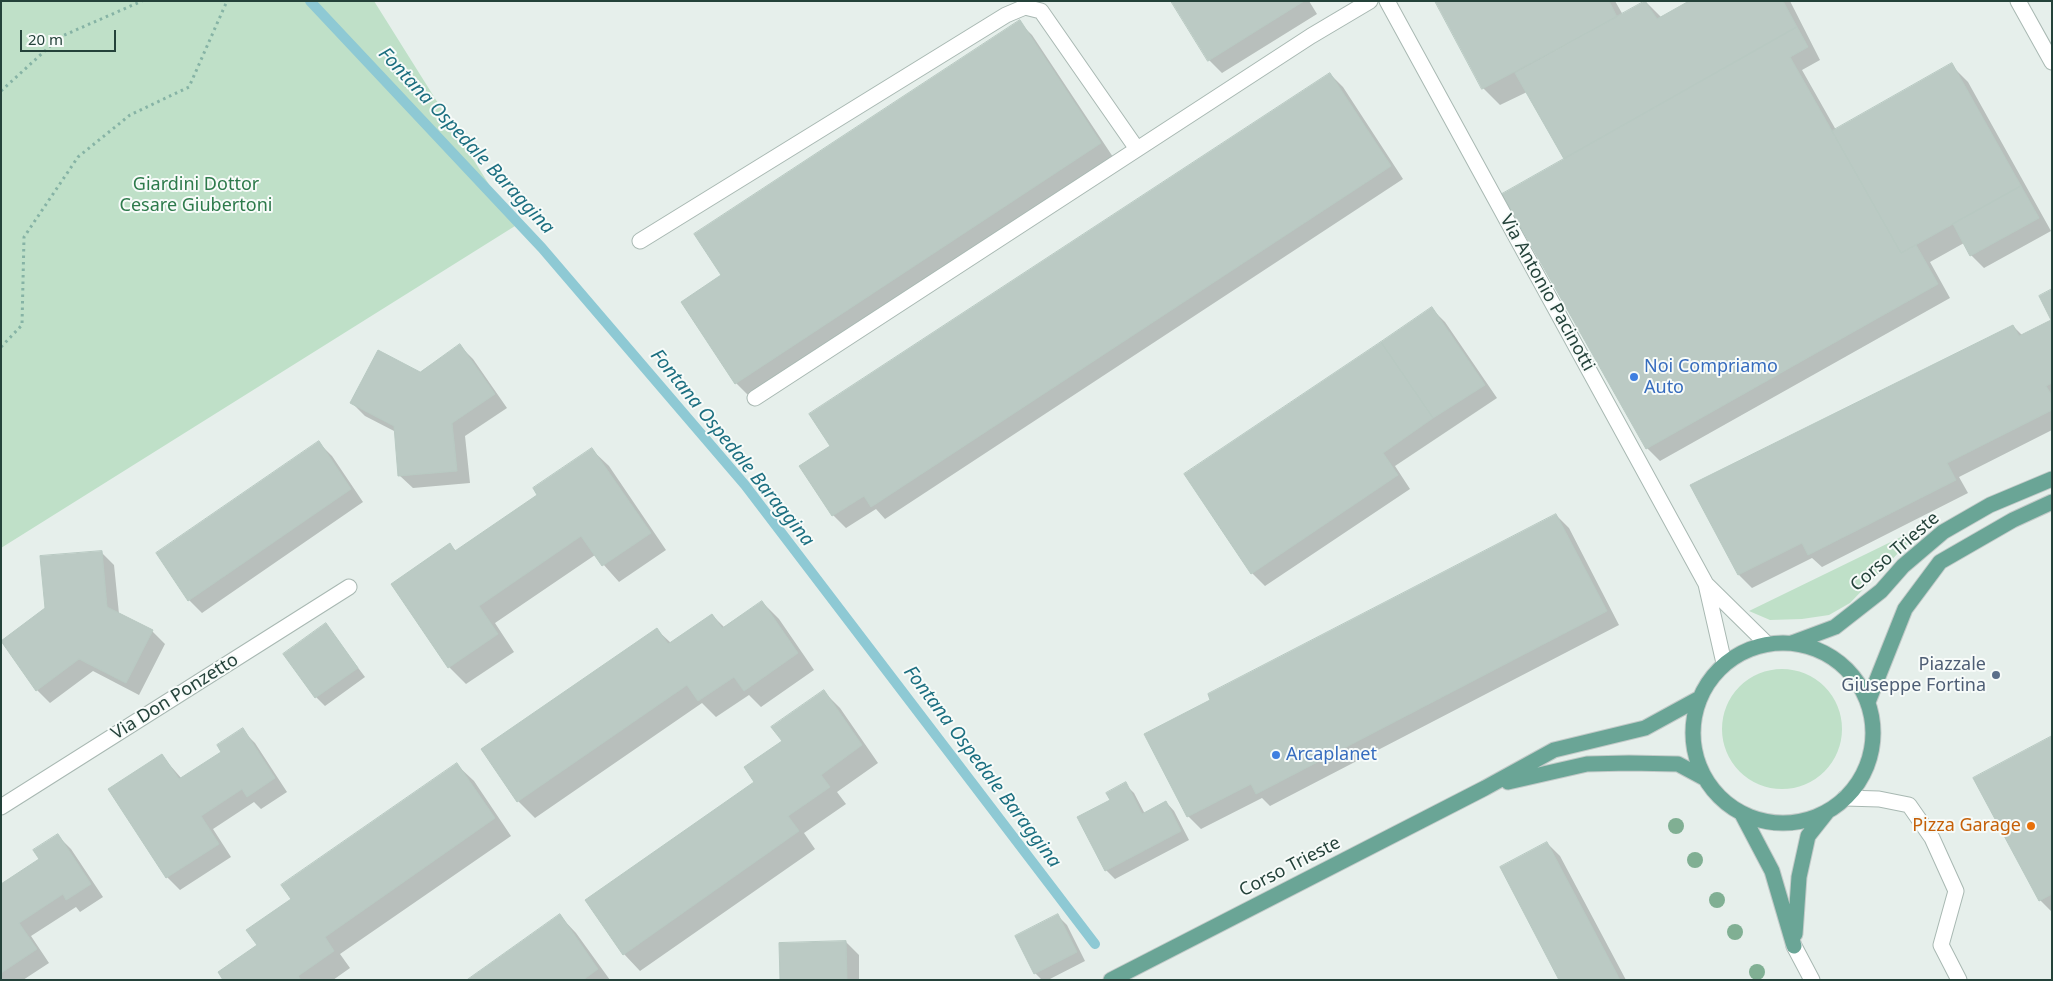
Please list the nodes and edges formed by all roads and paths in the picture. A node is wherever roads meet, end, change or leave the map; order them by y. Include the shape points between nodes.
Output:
1 (142, 1) edge
2 (227, 1) edge
3 (1370, 1) edge
4 (1387, 1) edge
5 (2018, 1) edge
6 (2052, 62) edge
7 (1, 91) edge
8 (1137, 149) junction
9 (640, 241) dead end
10 (1, 347) edge
11 (755, 398) dead end
12 (2052, 479) edge
13 (2052, 502) edge
14 (1706, 584) junction
15 (350, 587) dead end
16 (1792, 643) junction
17 (1767, 644) junction
18 (1724, 663) junction
19 (1698, 699) junction
20 (1868, 702) junction
21 (1704, 778) junction
22 (1485, 788) junction
23 (1845, 798) junction
24 (1, 808) edge
25 (1827, 811) junction
26 (1742, 814) junction
27 (1794, 946) junction
28 (1111, 980) edge
29 (1812, 980) edge
30 (1959, 980) edge

1 - 7 path via 60,37
2 - 10 path via 189,87 130,114 78,157 24,238 22,325
3 - 8 street
4 - 14 street, Via Antonio Pacinotti
5 - 6 street
8 - 9 street via 1041,11 1025,7 1006,15
8 - 11 street
12 - 16 main road, Corso Trieste via 1990,505 1943,532 1903,566 1881,591 1835,627
13 - 20 main road, Corso Trieste via 2013,520 1940,562 1905,609
14 - 17 street, Via Antonio Pacinotti
14 - 18 street, Via Antonio Pacinotti
15 - 24 street, Via Don Ponzetto
16 - 17 main road
16 - 20 main road via 1817,649 1839,662 1856,680
17 - 18 main road
18 - 19 main road
19 - 21 main road via 1692,726 1694,753
19 - 22 main road, Corso Trieste via 1646,728 1554,750
20 - 23 main road via 1873,729 1870,756 1859,781
21 - 22 main road, Corso Trieste via 1678,764 1629,762 1587,764
21 - 26 main road via 1720,799
22 - 28 main road, Corso Trieste
23 - 25 main road
23 - 30 street via 1909,805 1932,838 1956,891 1941,945
25 - 26 main road via 1800,821 1770,822
25 - 27 main road via 1808,836 1800,877
26 - 27 main road via 1772,871
27 - 29 street

